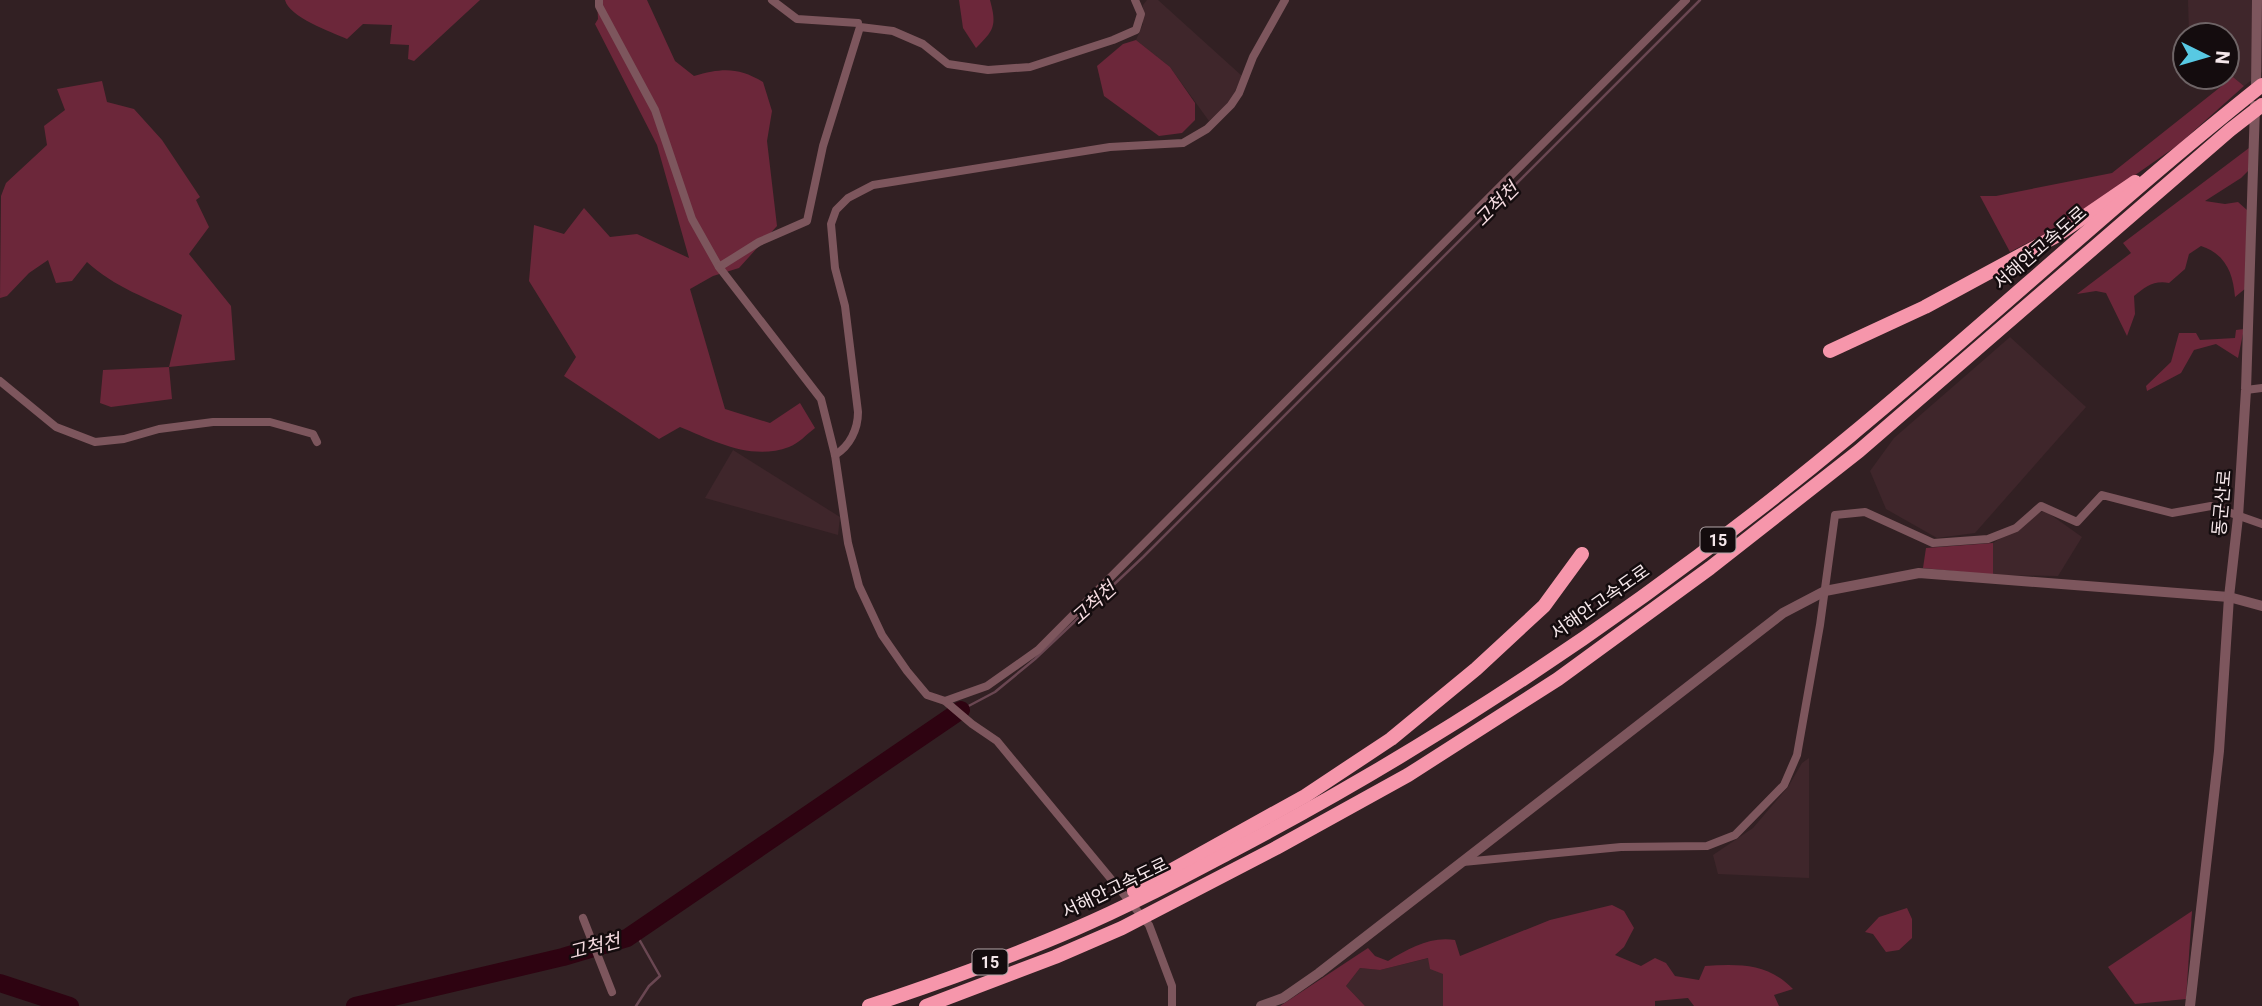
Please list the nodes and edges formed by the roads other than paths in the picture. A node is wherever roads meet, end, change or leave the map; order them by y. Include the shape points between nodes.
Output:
1 (599, 0) edge
2 (772, 0) edge
3 (1135, 0) edge
4 (1285, 0) edge
5 (1686, 0) edge
6 (2257, 0) edge
7 (858, 23) dead end
8 (2262, 85) edge
9 (2262, 106) edge
10 (2197, 139) junction
11 (719, 267) junction
12 (1830, 351) dead end
13 (0, 381) edge
14 (2262, 388) edge
15 (2246, 390) junction
16 (317, 442) dead end
17 (835, 455) junction
18 (2238, 517) junction
19 (2262, 524) edge
20 (1581, 554) dead end
21 (1825, 591) junction
22 (2229, 597) junction
23 (2262, 606) edge
24 (947, 704) junction
25 (1463, 862) junction
26 (1146, 890) junction
27 (583, 918) dead end
28 (612, 992) dead end
29 (869, 1006) edge
30 (926, 1006) edge
31 (1172, 1006) edge
32 (1261, 1006) edge
33 (2190, 1006) edge

1 - 11 street via 655,110 692,219
2 - 7 street via 797,19
3 - 11 street via 1140,14 1136,30 1030,68 988,70 948,64 923,44 893,31 860,27 823,146 807,221 759,242
4 - 17 street via 1231,105 1206,129 1182,143 1110,147 873,186 848,198 836,210 831,224 835,268 845,306 858,424 845,449
5 - 24 street via 1038,650 987,686
6 - 15 street, 동군산로
8 - 10 highway, 서해안고속도로 / 15
9 - 30 highway, 서해안고속도로 / 15 via 1859,451 1569,671 1408,775 1276,848 1122,928
10 - 12 highway via 2056,236 1925,307
10 - 26 highway, 서해안고속도로 / 15 via 1848,438 1699,555 1547,663 1392,763 1268,832
11 - 17 street via 821,399
13 - 16 street via 57,427 95,442 213,422 270,422 313,434
14 - 15 street
15 - 18 street, 동군산로
17 - 24 street via 859,586 882,635 906,671 927,695
18 - 19 street
18 - 21 street via 2211,506 2172,513 2102,495 2077,522 2041,506 2017,528 1988,539 1933,543 1866,512 1836,515
18 - 22 street, 동군산로
20 - 26 highway via 1544,606 1391,739
21 - 22 street via 1919,573
21 - 25 street via 1783,613
21 - 25 street via 1797,755 1784,785 1735,835 1707,846 1621,847
22 - 23 street
22 - 33 street, 동군산로 via 2219,751
24 - 31 street via 997,741 1149,925 1171,986
25 - 32 street via 1319,973 1283,998
26 - 29 highway, 서해안고속도로 / 15 via 1041,943
27 - 28 street

